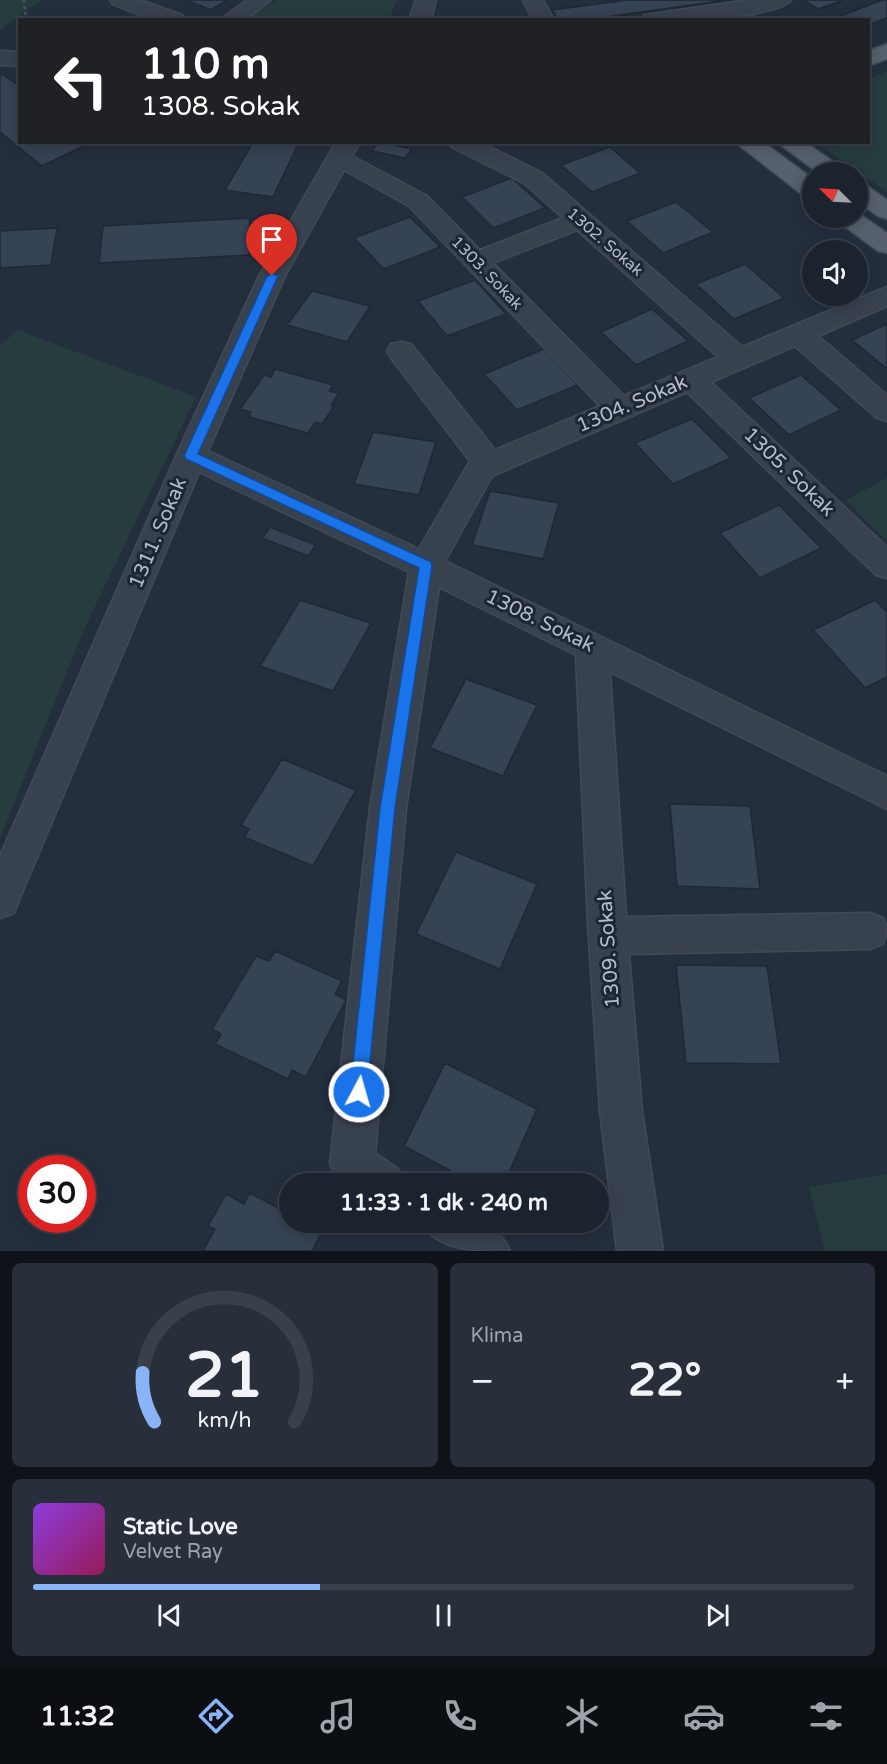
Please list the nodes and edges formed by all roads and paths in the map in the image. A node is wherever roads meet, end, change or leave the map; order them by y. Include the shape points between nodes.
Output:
1 (24, 0) edge
2 (120, 0) edge
3 (261, 0) edge
4 (426, 0) edge
5 (533, 0) edge
6 (774, 1) edge
7 (27, 18) edge
8 (169, 18) edge
9 (233, 18) edge
10 (421, 18) edge
11 (543, 18) edge
12 (665, 18) edge
13 (790, 18) edge
14 (887, 51) edge
15 (0, 58) edge
16 (870, 58) edge
17 (18, 59) edge
18 (464, 144) edge
19 (750, 144) edge
20 (792, 144) edge
21 (343, 150) edge
22 (818, 162) edge
23 (802, 183) edge
24 (868, 198) edge
25 (887, 211) edge
26 (580, 220) junction
27 (863, 228) edge
28 (887, 245) edge
29 (475, 261) junction
30 (887, 296) edge
31 (798, 333) junction
32 (401, 351) dead end
33 (738, 359) junction
34 (691, 379) junction
35 (620, 409) junction
36 (887, 411) edge
37 (191, 456) junction
38 (489, 464) junction
39 (426, 566) junction
40 (887, 566) edge
41 (592, 646) junction
42 (887, 794) edge
43 (0, 900) edge
44 (869, 931) dead end
45 (608, 936) junction
46 (367, 1173) edge
47 (460, 1233) edge
48 (488, 1251) edge
49 (640, 1251) edge

1 - 7 path
2 - 8 street
3 - 9 street
4 - 10 street
5 - 11 street
6 - 12 street
6 - 13 street
14 - 16 main road
15 - 17 street
18 - 26 street, 1302. Sokak via 533,178
19 - 23 main road
20 - 22 main road
21 - 29 street, 1303. Sokak via 418,201
21 - 37 street, 1311. Sokak via 272,276
24 - 25 main road
26 - 29 street
26 - 33 street, 1302. Sokak
27 - 28 main road
29 - 35 street, 1303. Sokak
30 - 31 street, 1304. Sokak
31 - 33 street, 1304. Sokak
31 - 36 street
32 - 38 street
33 - 34 street, 1304. Sokak
34 - 35 street, 1304. Sokak
34 - 40 street, 1305. Sokak
35 - 38 street, 1304. Sokak
37 - 39 street, 1308. Sokak
37 - 43 street, 1311. Sokak
38 - 39 street, 1304. Sokak via 481,468
39 - 41 street, 1308. Sokak
39 - 46 street via 388,808 352,1163
41 - 42 street, 1308. Sokak
41 - 45 street, 1309. Sokak
44 - 45 street
45 - 49 street, 1309. Sokak via 621,1111
47 - 48 street

